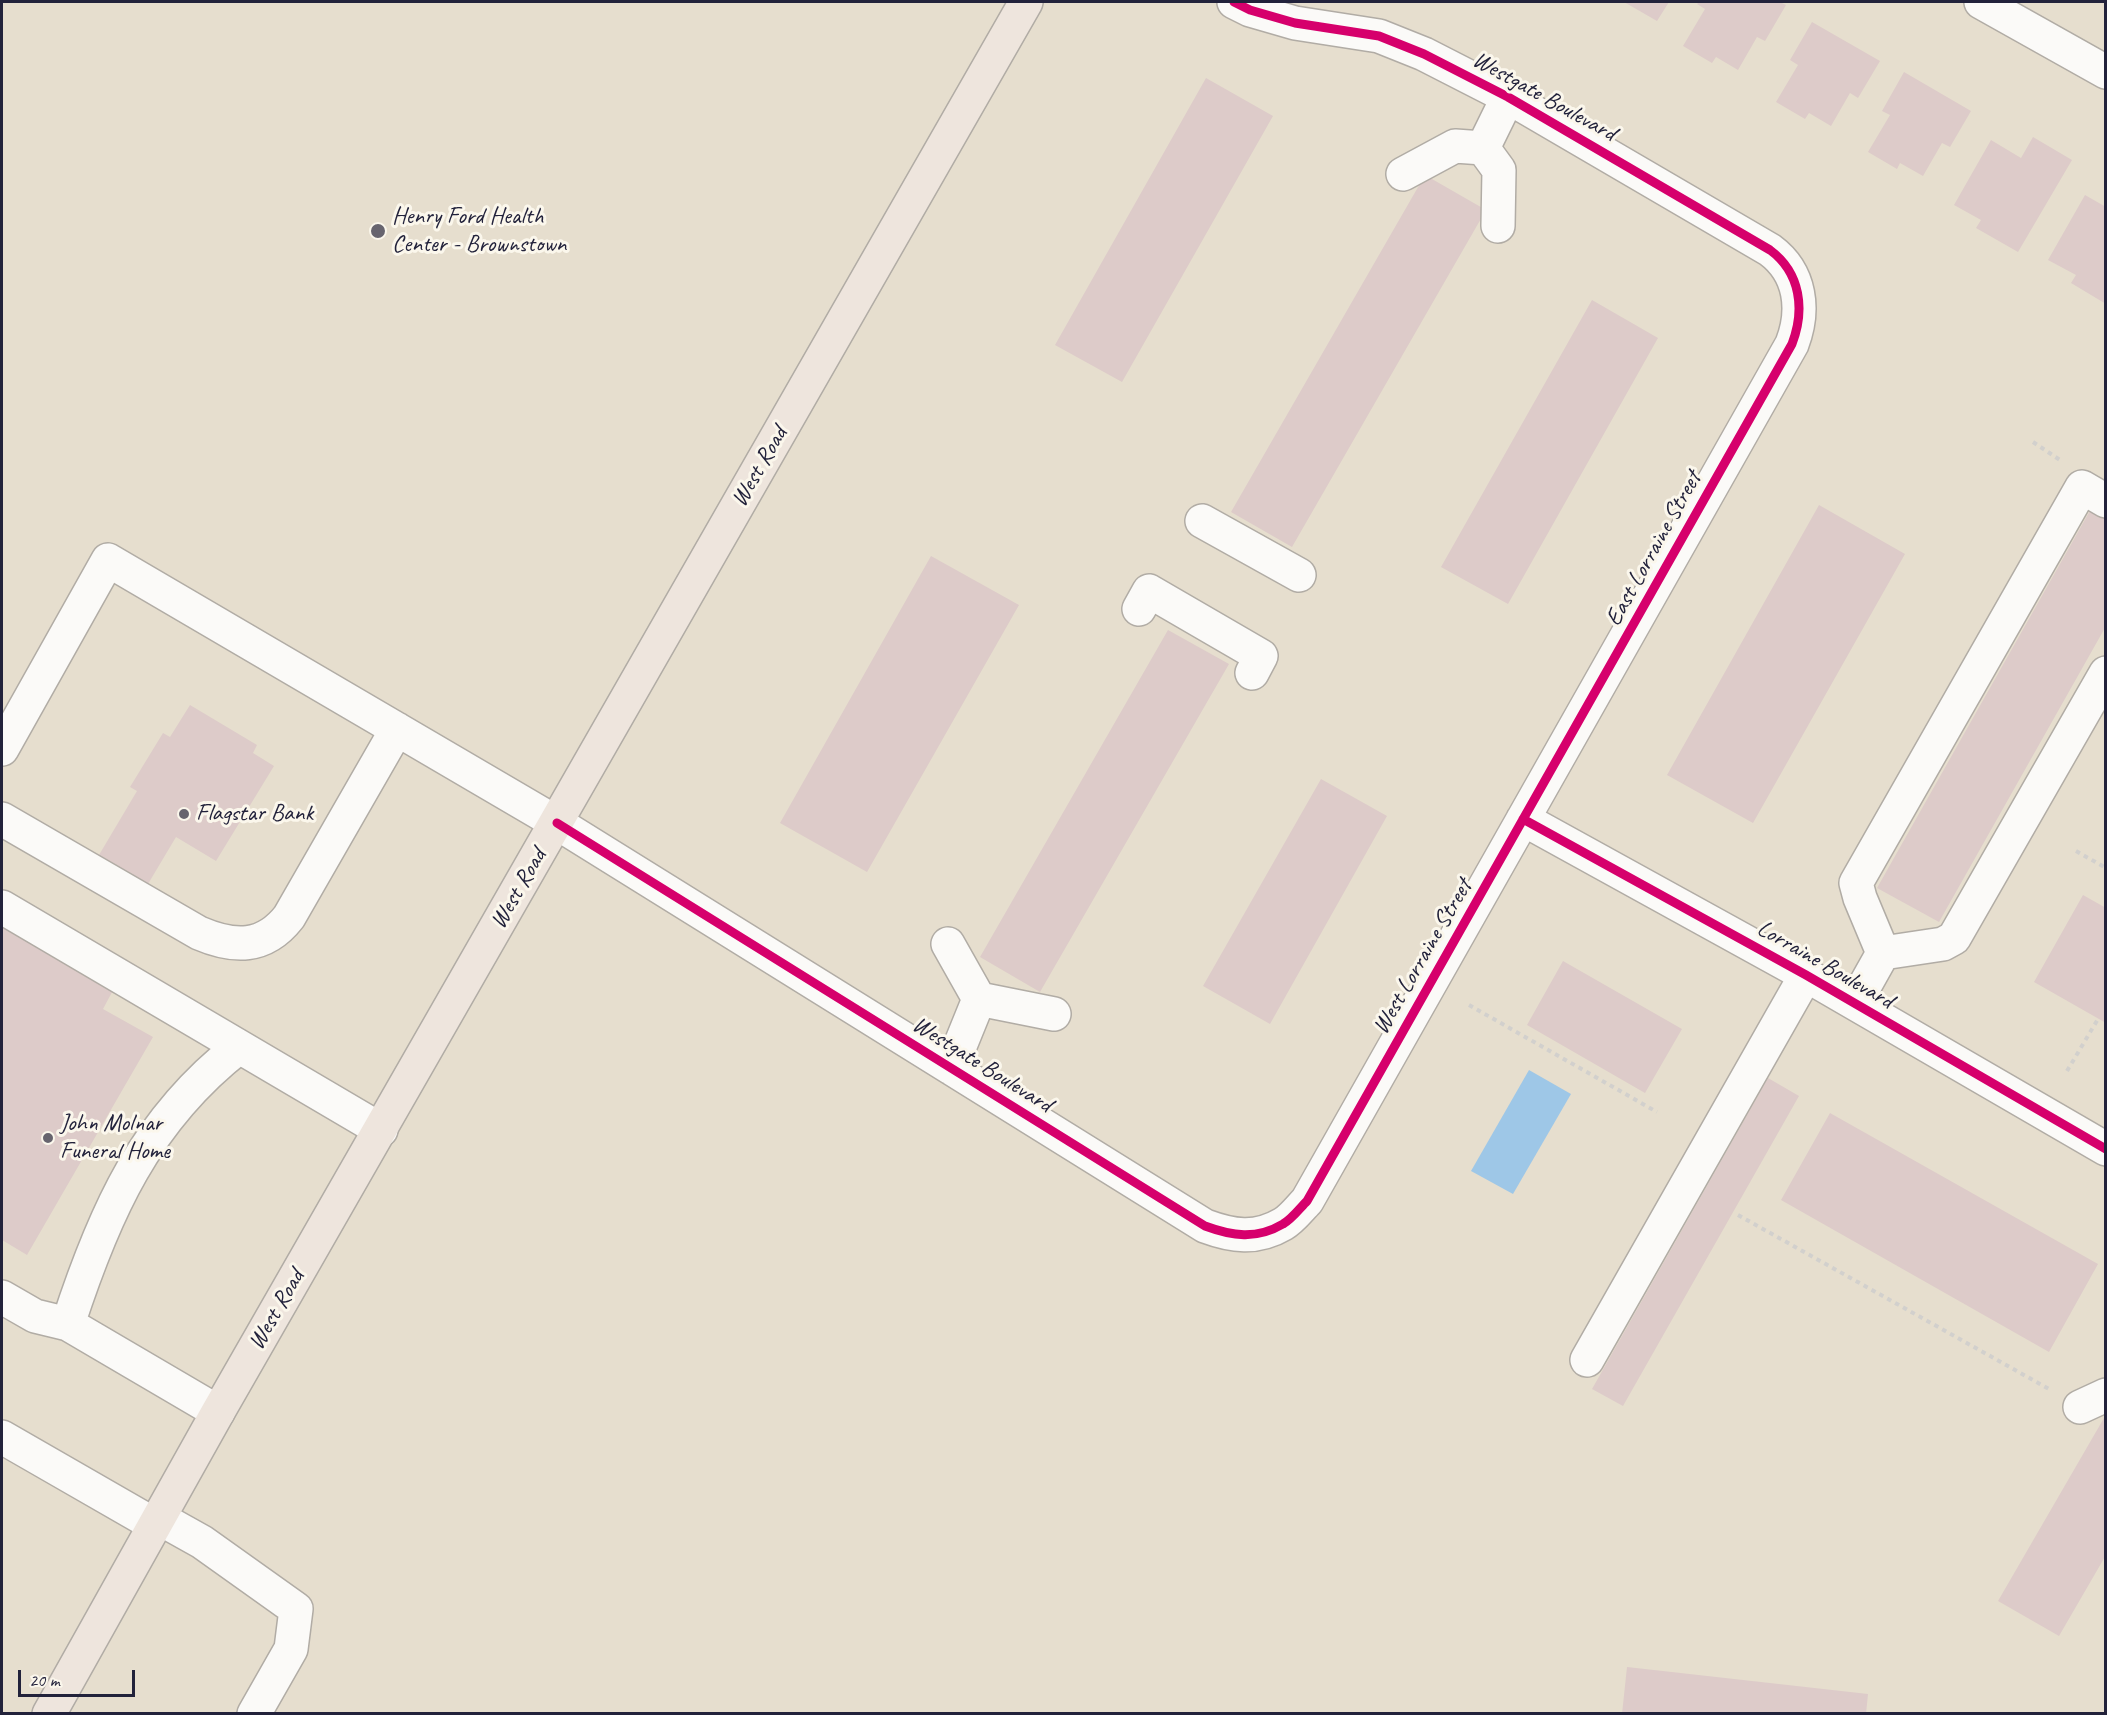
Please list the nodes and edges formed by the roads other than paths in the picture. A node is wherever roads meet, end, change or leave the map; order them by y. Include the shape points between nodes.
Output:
1 (1026, 2) edge
2 (1233, 2) edge
3 (1981, 2) edge
4 (2106, 72) edge
5 (1508, 97) junction
6 (1483, 148) junction
7 (1403, 174) dead end
8 (1498, 226) dead end
9 (1798, 292) joint
10 (2106, 501) edge
11 (1202, 521) dead end
12 (1299, 575) dead end
13 (1139, 609) dead end
14 (1252, 673) dead end
15 (2106, 673) edge
16 (397, 729) junction
17 (2, 749) edge
18 (2, 819) edge
19 (1523, 819) junction
20 (557, 823) junction
21 (2, 907) edge
22 (948, 944) dead end
23 (1883, 953) junction
24 (1806, 975) junction
25 (979, 999) junction
26 (1855, 1004) junction
27 (1053, 1014) dead end
28 (239, 1047) junction
29 (951, 1068) junction
30 (1356, 1114) joint
31 (381, 1130) junction
32 (2106, 1149) edge
33 (2, 1297) edge
34 (68, 1324) junction
35 (1587, 1360) dead end
36 (218, 1412) junction
37 (2, 1437) edge
38 (157, 1521) junction
39 (49, 1713) edge
40 (254, 1713) edge

1 - 20 main road, West Road
2 - 5 street, Westgate Boulevard via 1295,23 1379,36
3 - 4 street
5 - 6 street
5 - 9 street, Westgate Boulevard via 1770,250 1780,258
6 - 7 street via 1455,146
6 - 8 street via 1499,170
9 - 19 street, East Lorraine Street via 1800,310 1792,344
10 - 23 street via 2082,487 1856,882
11 - 12 street
13 - 14 street via 1149,591 1261,656
15 - 23 street via 1954,938 1943,945
16 - 17 street, Westgate Boulevard via 108,561
16 - 18 street via 289,917 269,937 257,941 214,940 199,933
16 - 20 street, Westgate Boulevard
19 - 24 street, Lorraine Boulevard
19 - 30 street, West Lorraine Street
20 - 29 street, Westgate Boulevard
20 - 31 main road, West Road
21 - 28 street
22 - 25 street
23 - 26 street
24 - 26 street, Lorraine Boulevard
24 - 35 street
25 - 27 street
25 - 29 street
26 - 32 street, Lorraine Boulevard
28 - 31 street
28 - 34 street via 196,1085 134,1165 103,1226
29 - 30 street, Westgate Boulevard via 1205,1226 1228,1235 1257,1234 1284,1224 1307,1201
31 - 36 main road, West Road
33 - 34 street via 35,1316
34 - 36 street
36 - 38 main road, West Road
37 - 38 street
38 - 39 main road, West Road
38 - 40 street via 202,1542 296,1609 291,1649

